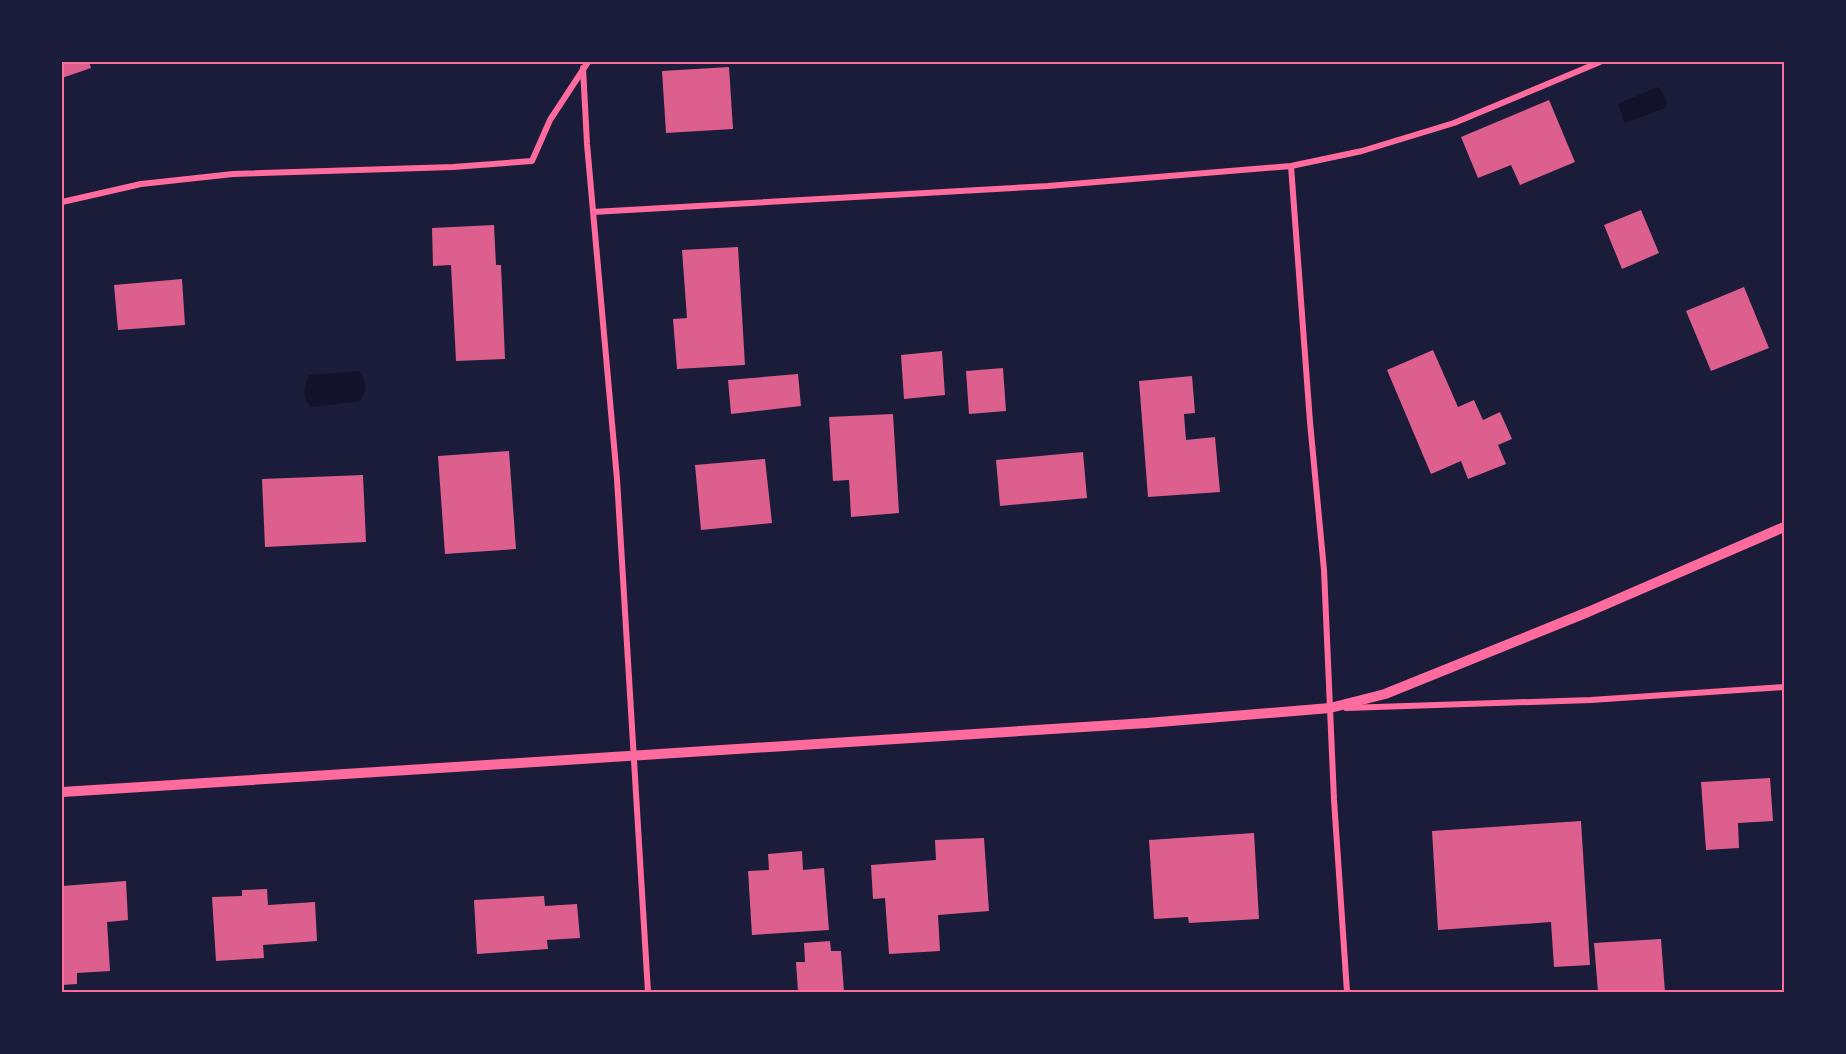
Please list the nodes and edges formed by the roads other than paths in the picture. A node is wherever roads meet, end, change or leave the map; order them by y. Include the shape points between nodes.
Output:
1 (588, 62) edge
2 (1600, 62) edge
3 (583, 68) junction
4 (1291, 166) junction
5 (62, 202) edge
6 (593, 212) junction
7 (1785, 527) edge
8 (1785, 687) edge
9 (1330, 708) junction
10 (633, 754) junction
11 (62, 792) edge
12 (648, 993) edge
13 (1347, 993) edge

1 - 3 street
2 - 4 street via 1454,123 1362,151
3 - 5 street via 550,120 532,161 233,174 141,184
3 - 6 street
4 - 6 street via 1048,186
4 - 9 street via 1324,570
6 - 10 street via 617,479
7 - 9 street via 1385,694
8 - 9 street via 1591,700
9 - 10 street via 790,747
9 - 13 street
10 - 11 street
10 - 12 street

